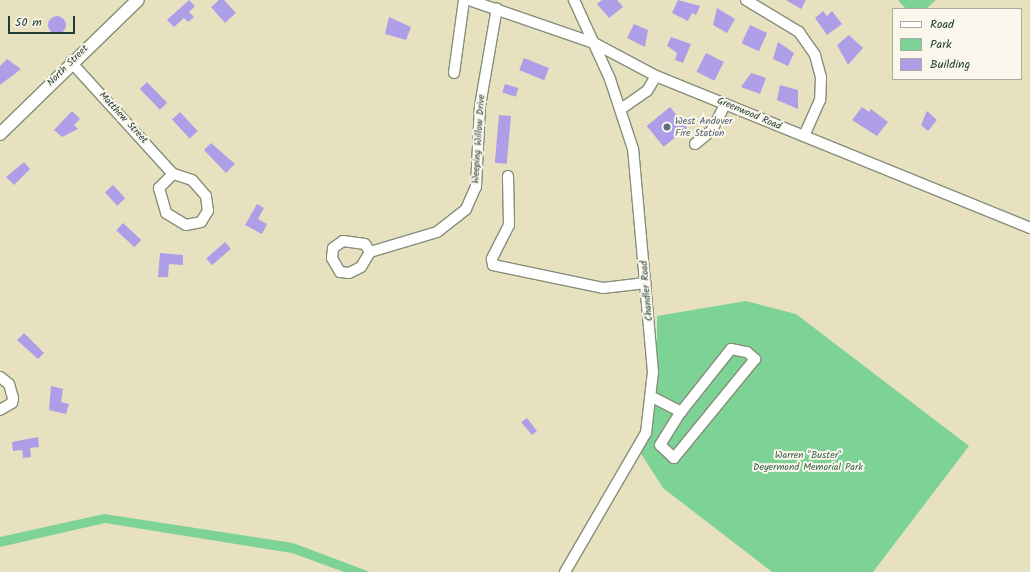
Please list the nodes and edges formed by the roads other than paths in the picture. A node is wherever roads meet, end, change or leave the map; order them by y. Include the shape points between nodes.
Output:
1 (138, 0) edge
2 (464, 0) edge
3 (469, 0) edge
4 (574, 0) edge
5 (746, 0) edge
6 (497, 8) junction
7 (594, 43) junction
8 (71, 62) junction
9 (454, 73) dead end
10 (656, 76) junction
11 (725, 104) junction
12 (621, 109) junction
13 (0, 134) edge
14 (804, 136) junction
15 (695, 144) dead end
16 (173, 174) junction
17 (508, 176) dead end
18 (1030, 228) edge
19 (370, 252) dead end
20 (646, 284) junction
21 (0, 377) edge
22 (652, 397) junction
23 (0, 410) edge
24 (681, 412) junction
25 (565, 572) edge

1 - 8 main road, North Street
2 - 9 street
3 - 6 street, Greenwood Road
4 - 7 street, Chandler Road
5 - 14 street via 799,32 815,55 821,77 820,100
6 - 7 street, Greenwood Road
6 - 19 street, Weeping Willow Drive via 480,106 476,187 466,209 437,232
7 - 10 street, Greenwood Road
7 - 12 street, Chandler Road
8 - 13 main road, North Street
8 - 16 street, Matthew Street
10 - 11 street, Greenwood Road
10 - 12 street via 646,91
11 - 14 street, Greenwood Road
11 - 15 street via 712,130
12 - 20 street, Chandler Road via 633,149
14 - 18 street, Greenwood Road
16 - 16 street via 159,188 166,213 186,225 201,222 208,211 206,196 192,180
17 - 20 street via 509,225 493,265 603,288
20 - 22 street, Chandler Road
21 - 23 street via 9,384 13,398 12,403
22 - 24 street
22 - 25 street, Chandler Road via 646,433
24 - 24 street via 731,349 747,352 756,359 674,458 660,444

